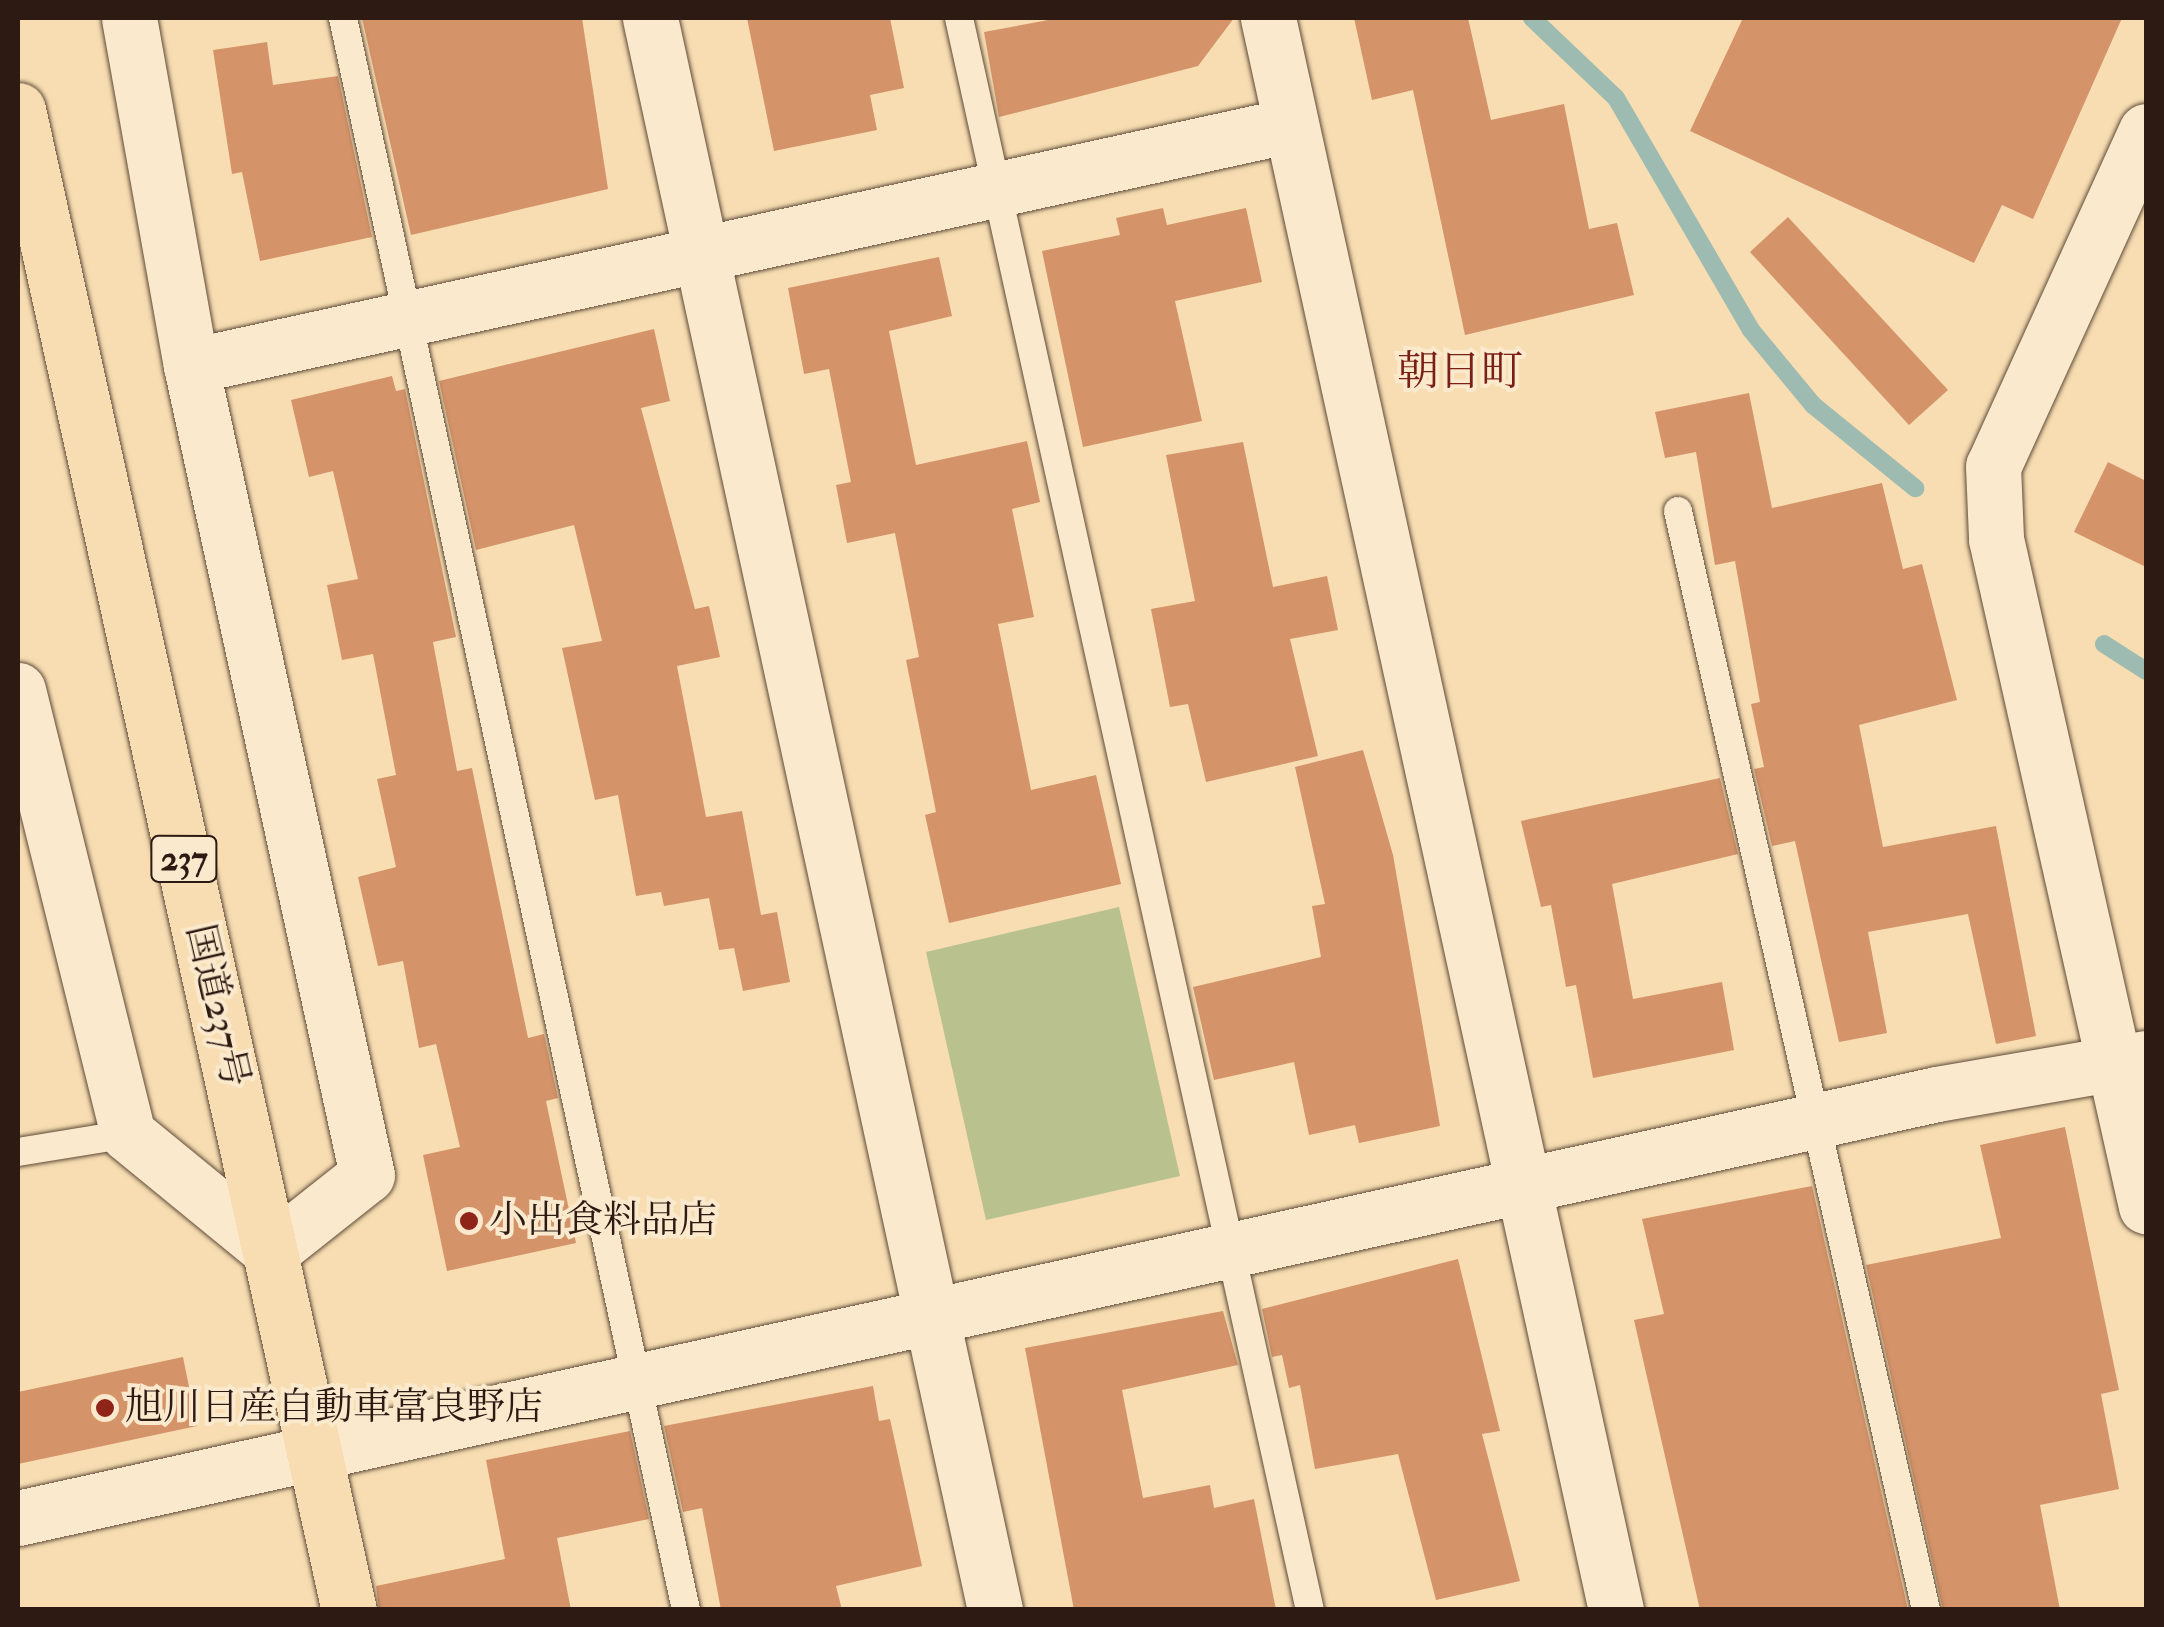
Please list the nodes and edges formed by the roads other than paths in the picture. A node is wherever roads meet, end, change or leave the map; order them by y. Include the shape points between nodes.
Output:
1 (129, 18) edge
2 (342, 18) edge
3 (650, 18) edge
4 (960, 18) edge
5 (1268, 18) edge
6 (18, 110) edge
7 (1291, 125) junction
8 (2146, 132) edge
9 (995, 186) junction
10 (700, 247) junction
11 (404, 316) junction
12 (191, 366) junction
13 (1678, 511) dead end
14 (18, 690) edge
15 (2130, 1059) edge
16 (1818, 1121) junction
17 (128, 1134) junction
18 (18, 1152) edge
19 (1523, 1188) junction
20 (2146, 1206) edge
21 (271, 1251) junction
22 (1228, 1253) junction
23 (931, 1318) junction
24 (640, 1383) junction
25 (318, 1454) junction
26 (18, 1518) edge
27 (349, 1610) edge
28 (686, 1610) edge
29 (995, 1610) edge
30 (1310, 1610) edge
31 (1616, 1610) edge
32 (1926, 1610) edge

1 - 12 street
2 - 11 lane
3 - 10 street
4 - 9 lane
5 - 7 street
6 - 21 highway, 国道237号 / 237
7 - 9 street
7 - 19 street
8 - 15 street via 1992,466 1996,538
9 - 10 street
9 - 22 lane
10 - 11 street
10 - 23 street
11 - 12 street
11 - 24 lane
12 - 21 street via 367,1175
13 - 16 lane
14 - 17 street
15 - 16 street
15 - 20 street
16 - 19 street
16 - 32 lane
17 - 18 lane
17 - 21 street
19 - 22 street
19 - 31 street
21 - 25 highway, 国道237号 / 237
22 - 23 street
22 - 30 lane
23 - 24 street
23 - 29 street
24 - 25 street
24 - 28 lane
25 - 26 street
25 - 27 highway, 国道237号 / 237

